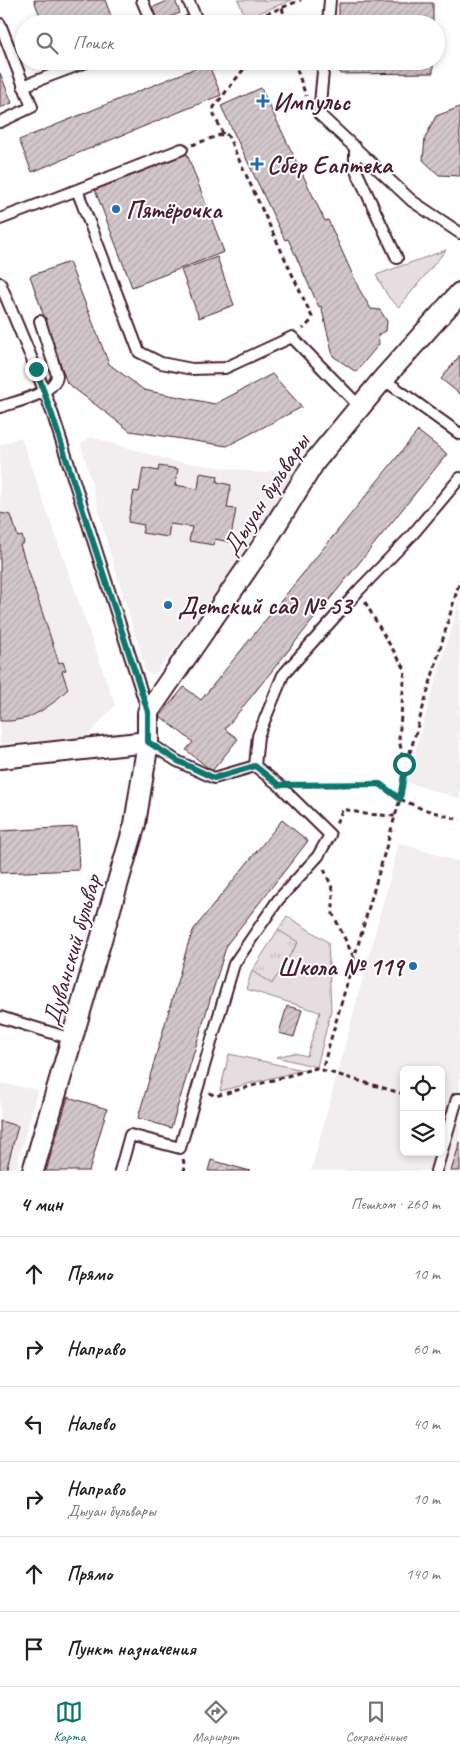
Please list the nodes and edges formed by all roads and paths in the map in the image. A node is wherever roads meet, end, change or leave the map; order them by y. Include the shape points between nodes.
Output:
1 (142, 0) edge
2 (188, 0) edge
3 (301, 0) edge
4 (330, 0) edge
5 (282, 8) junction
6 (148, 15) edge
7 (195, 15) edge
8 (264, 15) edge
9 (284, 15) edge
10 (329, 15) edge
11 (0, 24) edge
12 (15, 64) edge
13 (17, 70) edge
14 (65, 70) edge
15 (243, 70) edge
16 (297, 70) edge
17 (323, 70) edge
18 (23, 86) junction
19 (319, 114) junction
20 (0, 122) edge
21 (223, 134) junction
22 (354, 147) junction
23 (182, 149) joint
24 (77, 190) junction
25 (0, 219) edge
26 (460, 233) edge
27 (397, 258) dead end
28 (0, 283) edge
29 (460, 293) edge
30 (40, 321) dead end
31 (292, 337) junction
32 (384, 379) junction
33 (44, 392) junction
34 (0, 407) edge
35 (360, 407) junction
36 (460, 434) edge
37 (460, 478) edge
38 (460, 580) edge
39 (359, 590) junction
40 (148, 712) junction
41 (148, 742) junction
42 (0, 758) edge
43 (255, 766) junction
44 (405, 769) junction
45 (279, 785) junction
46 (400, 799) junction
47 (395, 816) junction
48 (460, 820) edge
49 (330, 835) junction
50 (318, 856) junction
51 (354, 959) junction
52 (0, 1017) edge
53 (72, 1039) junction
54 (322, 1070) junction
55 (198, 1087) junction
56 (400, 1093) edge
57 (460, 1100) edge
58 (33, 1171) edge
59 (120, 1171) edge
60 (436, 1171) edge

1 - 6 lane
2 - 7 lane
3 - 5 path
4 - 10 lane
5 - 8 path
5 - 9 path
11 - 12 lane
13 - 18 lane
14 - 18 lane
15 - 21 path via 214,107 213,112
16 - 19 path via 309,104
17 - 19 lane
18 - 20 lane via 32,107
19 - 22 lane
21 - 23 path
21 - 31 path via 228,136 312,317 308,325
22 - 26 lane via 412,200
22 - 27 lane via 355,168
23 - 24 lane
24 - 25 lane
24 - 31 lane via 139,352 162,363 192,369 225,368
28 - 33 lane
29 - 32 street, Дыуан бульвары
30 - 33 lane via 57,375 55,384
31 - 35 lane
32 - 35 street, Дыуан бульвары
32 - 36 lane
33 - 34 lane
33 - 40 lane
35 - 40 street, Дыуан бульвары via 315,461 264,544
37 - 39 lane via 412,535
38 - 44 path
39 - 43 lane via 283,675 258,736
39 - 44 path via 406,669 399,739
40 - 41 street
41 - 42 street
41 - 43 lane via 214,778
41 - 53 street, Дуванский бульвар via 135,824
43 - 45 lane
44 - 46 path
45 - 46 path via 380,784
45 - 49 lane
46 - 47 path
46 - 48 path
47 - 49 path via 343,809
47 - 51 path
49 - 50 lane
50 - 51 path via 333,890 333,914
50 - 55 lane via 278,900 234,964
51 - 54 path
52 - 53 lane
53 - 58 street, Дуванский бульвар
54 - 55 path via 316,1068 216,1096
54 - 56 path
55 - 59 lane via 180,1148 130,1135
57 - 60 lane via 457,1099

